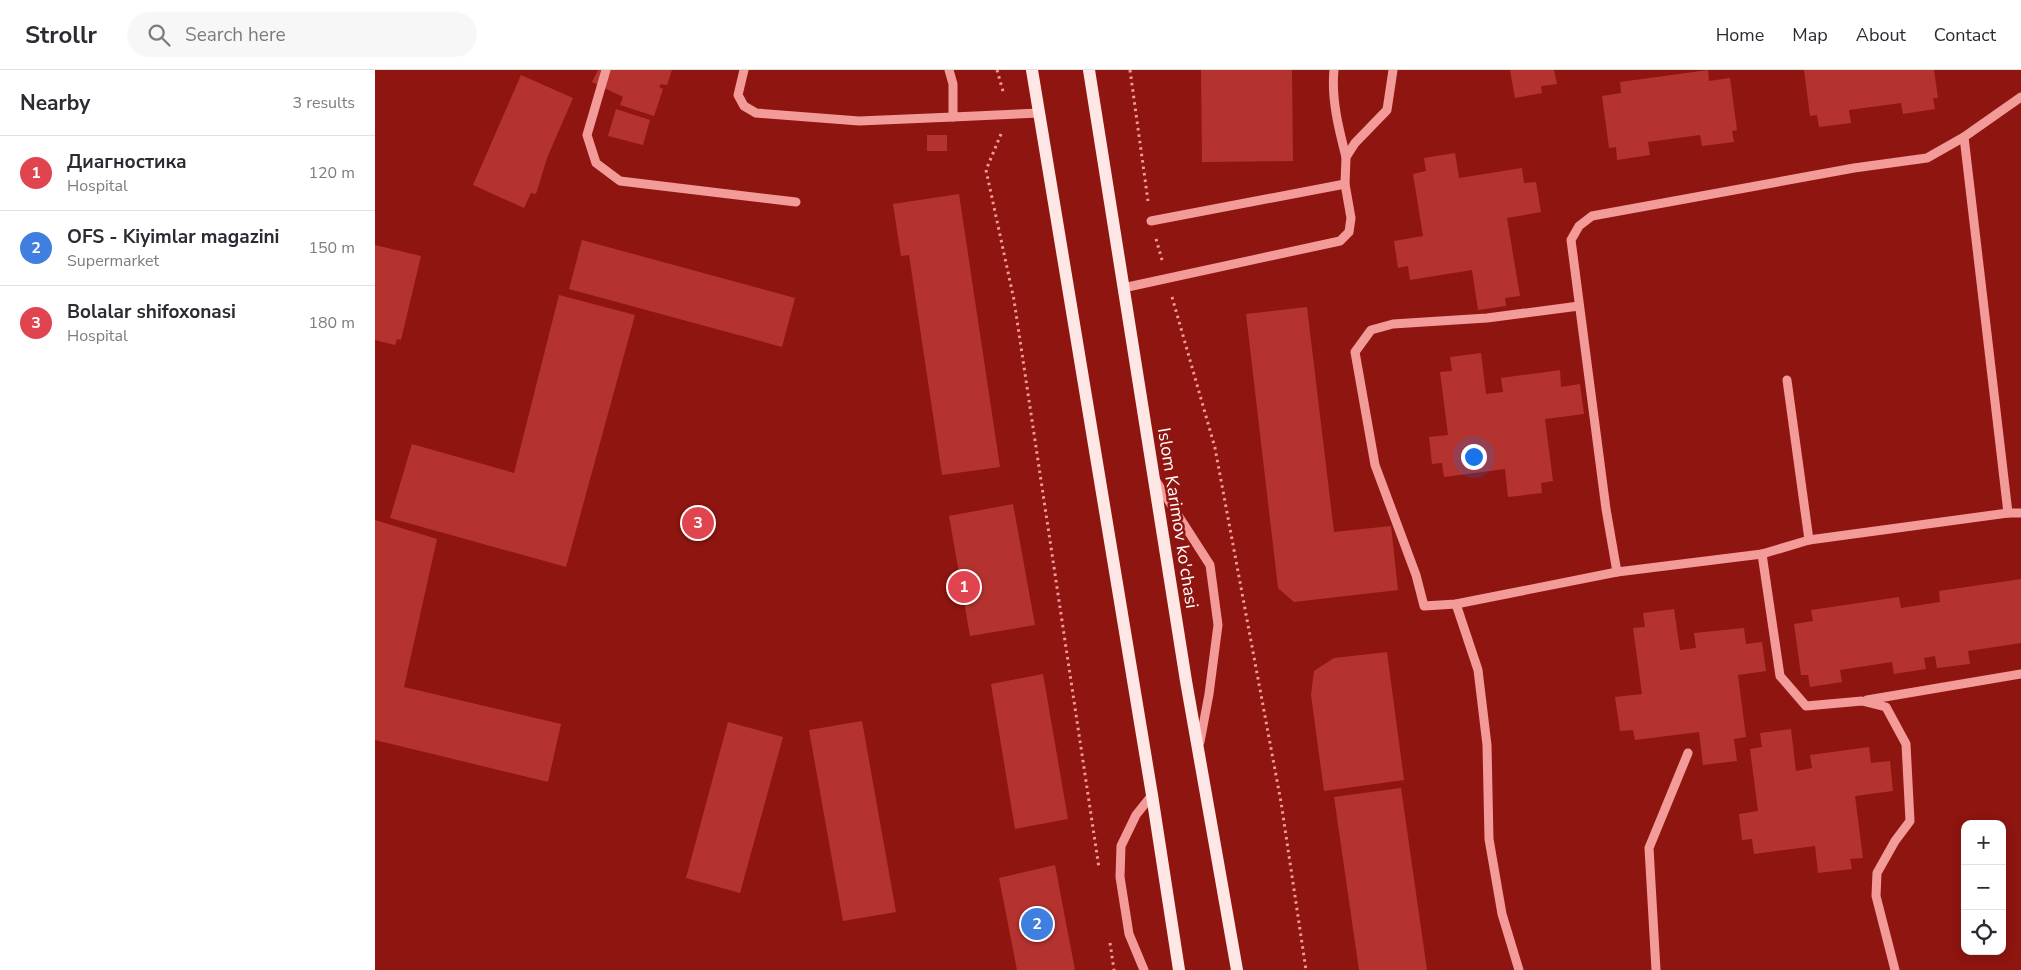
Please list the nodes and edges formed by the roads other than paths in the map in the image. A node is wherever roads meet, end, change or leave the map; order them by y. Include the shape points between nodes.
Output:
1 (606, 70) edge
2 (744, 70) edge
3 (949, 70) edge
4 (1032, 70) edge
5 (1334, 70) edge
6 (1393, 70) edge
7 (1090, 73) edge
8 (2021, 97) edge
9 (1039, 113) junction
10 (953, 117) junction
11 (1964, 137) junction
12 (1346, 157) junction
13 (1345, 184) junction
14 (796, 202) dead end
15 (1151, 221) road end
16 (1123, 288) junction
17 (1579, 306) junction
18 (1787, 380) dead end
19 (1154, 478) junction
20 (2008, 513) junction
21 (2021, 513) edge
22 (1809, 540) junction
23 (1762, 554) junction
24 (1617, 572) junction
25 (1456, 604) junction
26 (2021, 674) edge
27 (1862, 701) junction
28 (1198, 750) junction
29 (1688, 752) dead end
30 (1152, 795) junction
31 (1144, 970) edge
32 (1179, 970) edge
33 (1237, 970) edge
34 (1519, 970) edge
35 (1656, 970) edge
36 (1895, 970) edge

1 - 14 street via 587,135 597,163 620,181
2 - 10 street via 738,95 744,106 756,113 859,121
3 - 10 street via 953,84
4 - 9 main road
5 - 12 street via 1339,132
6 - 12 street via 1387,110
7 - 16 main road, Islom Karimov ko'chasi
8 - 11 street
9 - 10 street
9 - 30 main road
11 - 17 street via 1927,158 1854,168 1592,216 1579,226 1571,240
11 - 20 street
12 - 13 street
13 - 15 street
13 - 16 street via 1351,218 1349,232 1340,241
16 - 19 main road, Islom Karimov ko'chasi
17 - 24 street
17 - 25 street via 1487,318 1393,324 1371,330 1355,352 1375,465 1416,575 1424,606
18 - 22 street
19 - 28 main road, Islom Karimov ko'chasi
19 - 28 street via 1210,565 1218,625
20 - 21 street
20 - 22 street
22 - 23 street
23 - 24 street
23 - 27 street via 1780,676 1806,706
24 - 25 street
25 - 34 street via 1478,670 1487,745 1489,839 1502,914
26 - 27 street
27 - 36 street via 1885,707 1906,744 1909,821 1877,872 1876,896
28 - 33 main road, Islom Karimov ko'chasi
29 - 35 street via 1649,848
30 - 31 street via 1136,815 1121,846 1120,877 1129,934
30 - 32 main road

